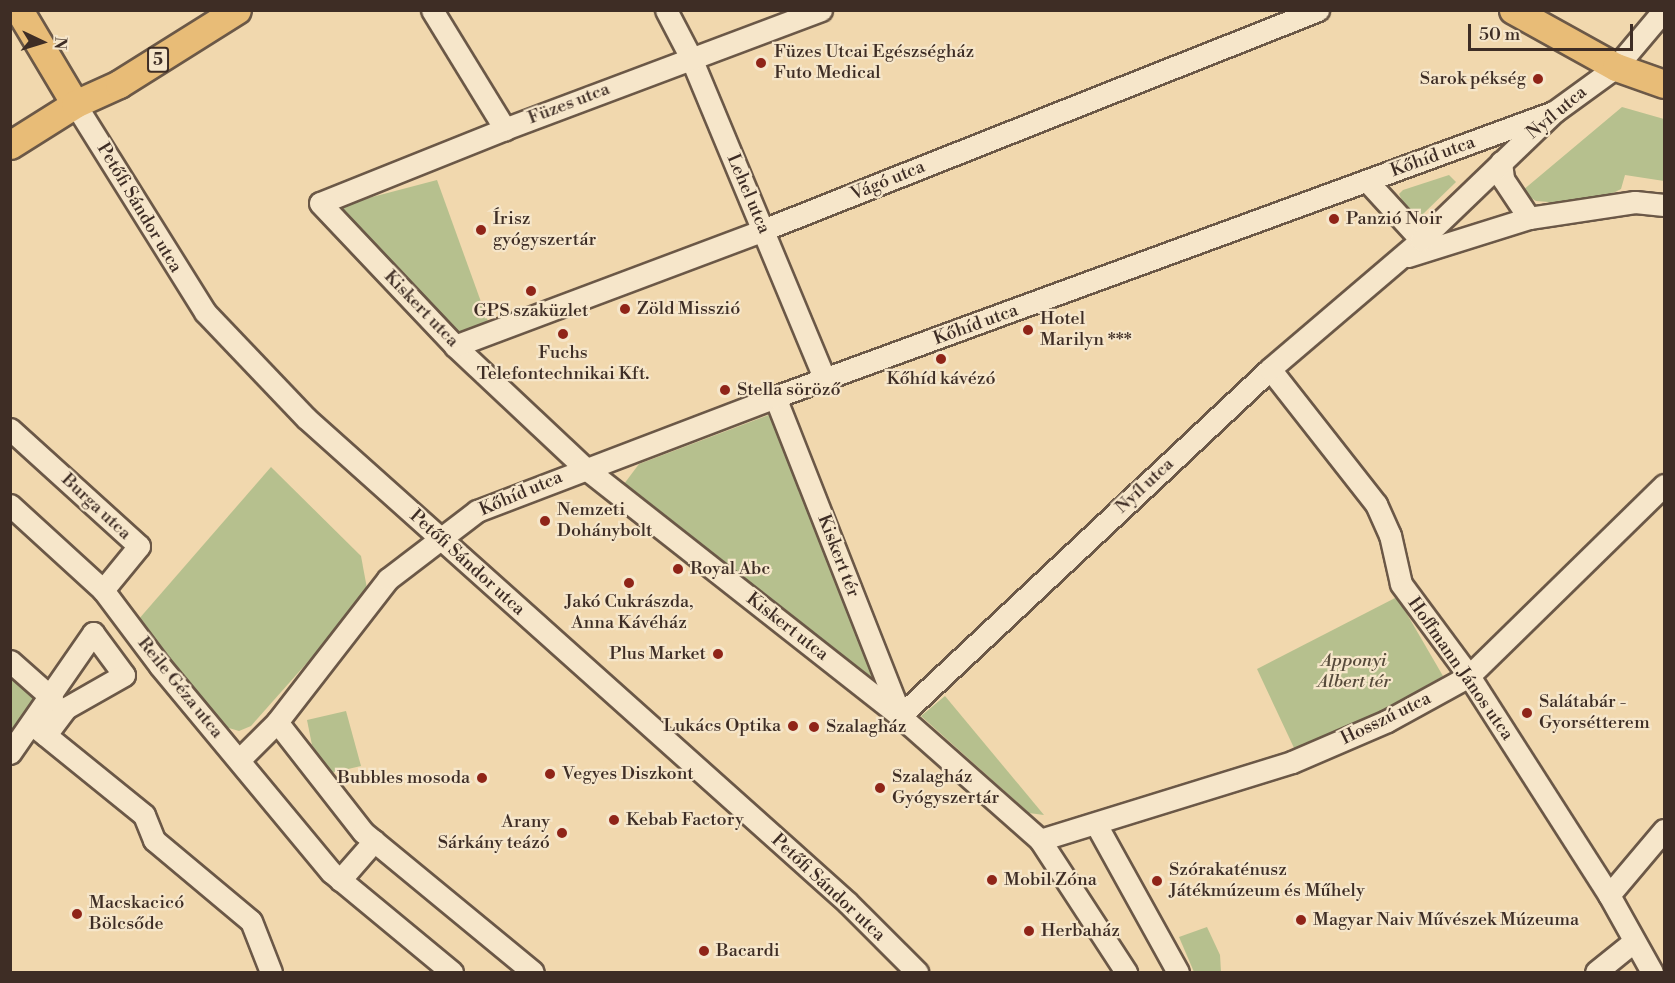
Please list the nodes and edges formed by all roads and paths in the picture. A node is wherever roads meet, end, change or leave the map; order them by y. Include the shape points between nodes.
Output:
1 (18, 10) edge
2 (237, 10) edge
3 (432, 10) edge
4 (666, 10) edge
5 (821, 10) edge
6 (1318, 10) edge
7 (1513, 10) edge
8 (1664, 10) edge
9 (691, 58) junction
10 (1616, 67) junction
11 (1665, 84) edge
12 (75, 104) junction
13 (1554, 112) junction
14 (505, 129) junction
15 (10, 145) edge
16 (1501, 162) junction
17 (1367, 181) junction
18 (320, 203) joint
19 (1665, 205) edge
20 (1529, 218) junction
21 (763, 230) junction
22 (1421, 240) junction
23 (1394, 260) junction
24 (455, 346) junction
25 (1270, 369) junction
26 (825, 380) junction
27 (775, 397) junction
28 (10, 429) edge
29 (585, 468) junction
30 (1665, 485) edge
31 (10, 506) edge
32 (439, 537) junction
33 (103, 590) junction
34 (10, 661) edge
35 (1469, 676) junction
36 (52, 698) junction
37 (900, 716) junction
38 (277, 722) junction
39 (39, 730) junction
40 (10, 753) edge
41 (239, 760) junction
42 (1097, 825) junction
43 (1665, 830) edge
44 (1040, 840) junction
45 (375, 841) junction
46 (340, 880) junction
47 (1610, 895) junction
48 (1633, 942) junction
49 (271, 972) edge
50 (452, 972) edge
51 (533, 972) edge
52 (916, 972) edge
53 (1126, 972) edge
54 (1178, 972) edge
55 (1596, 972) edge
56 (1652, 972) edge

1 - 12 main road
2 - 12 main road, 5 via 119,84
3 - 14 street
4 - 9 street, Lehel utca
5 - 9 street, Füzes utca
6 - 21 street, Vágó utca
7 - 10 main road
8 - 10 street, Nyíl utca
9 - 14 street, Füzes utca
9 - 21 street, Lehel utca
10 - 11 main road
10 - 13 street, Nyíl utca
12 - 15 main road, 5
12 - 32 street, Petőfi Sándor utca via 205,312 306,418
13 - 16 street, Nyíl utca
13 - 17 street, Kőhíd utca
14 - 18 street, Füzes utca
16 - 20 street via 1503,180
16 - 22 street, Nyíl utca
17 - 22 street
17 - 26 street, Kőhíd utca
18 - 24 street, Kiskert utca
19 - 20 street, Nyíl utca via 1635,202
20 - 23 street, Nyíl utca
21 - 24 street, Vágó utca
21 - 26 street, Lehel utca
22 - 23 street, Nyíl utca
23 - 25 street, Nyíl utca
24 - 29 street, Kiskert utca
25 - 35 street, Hoffmann János utca via 1377,504 1390,535 1401,584
25 - 37 street, Nyíl utca
26 - 27 street, Kőhíd utca
27 - 29 street, Kőhíd utca
27 - 37 street, Kiskert tér
28 - 33 street, Burga utca via 139,546
29 - 32 street, Kőhíd utca via 477,511
29 - 37 street, Kiskert utca
30 - 35 street, Hosszú utca
31 - 33 street, Reile Géza utca
32 - 38 street, Kőhíd utca via 388,579
32 - 52 street, Petőfi Sándor utca via 848,903
33 - 41 street, Reile Géza utca
34 - 36 street
35 - 42 street, Hosszú utca via 1387,721 1292,762
35 - 47 street, Hoffmann János utca
36 - 39 street
36 - 39 street via 93,633 124,675 66,708
37 - 44 street, Kiskert utca
38 - 41 street, Kőhíd utca
38 - 45 street via 363,832
39 - 40 street
39 - 49 street via 144,815 154,840 251,921
41 - 46 street, Reile Géza utca
42 - 44 street, Hosszú utca
42 - 54 street
43 - 47 street
44 - 53 street, Kiskert utca
45 - 46 street
45 - 51 street
46 - 50 street, Reile Géza utca
47 - 48 street, Hoffmann János utca
48 - 55 street
48 - 56 street, Hoffmann János utca

